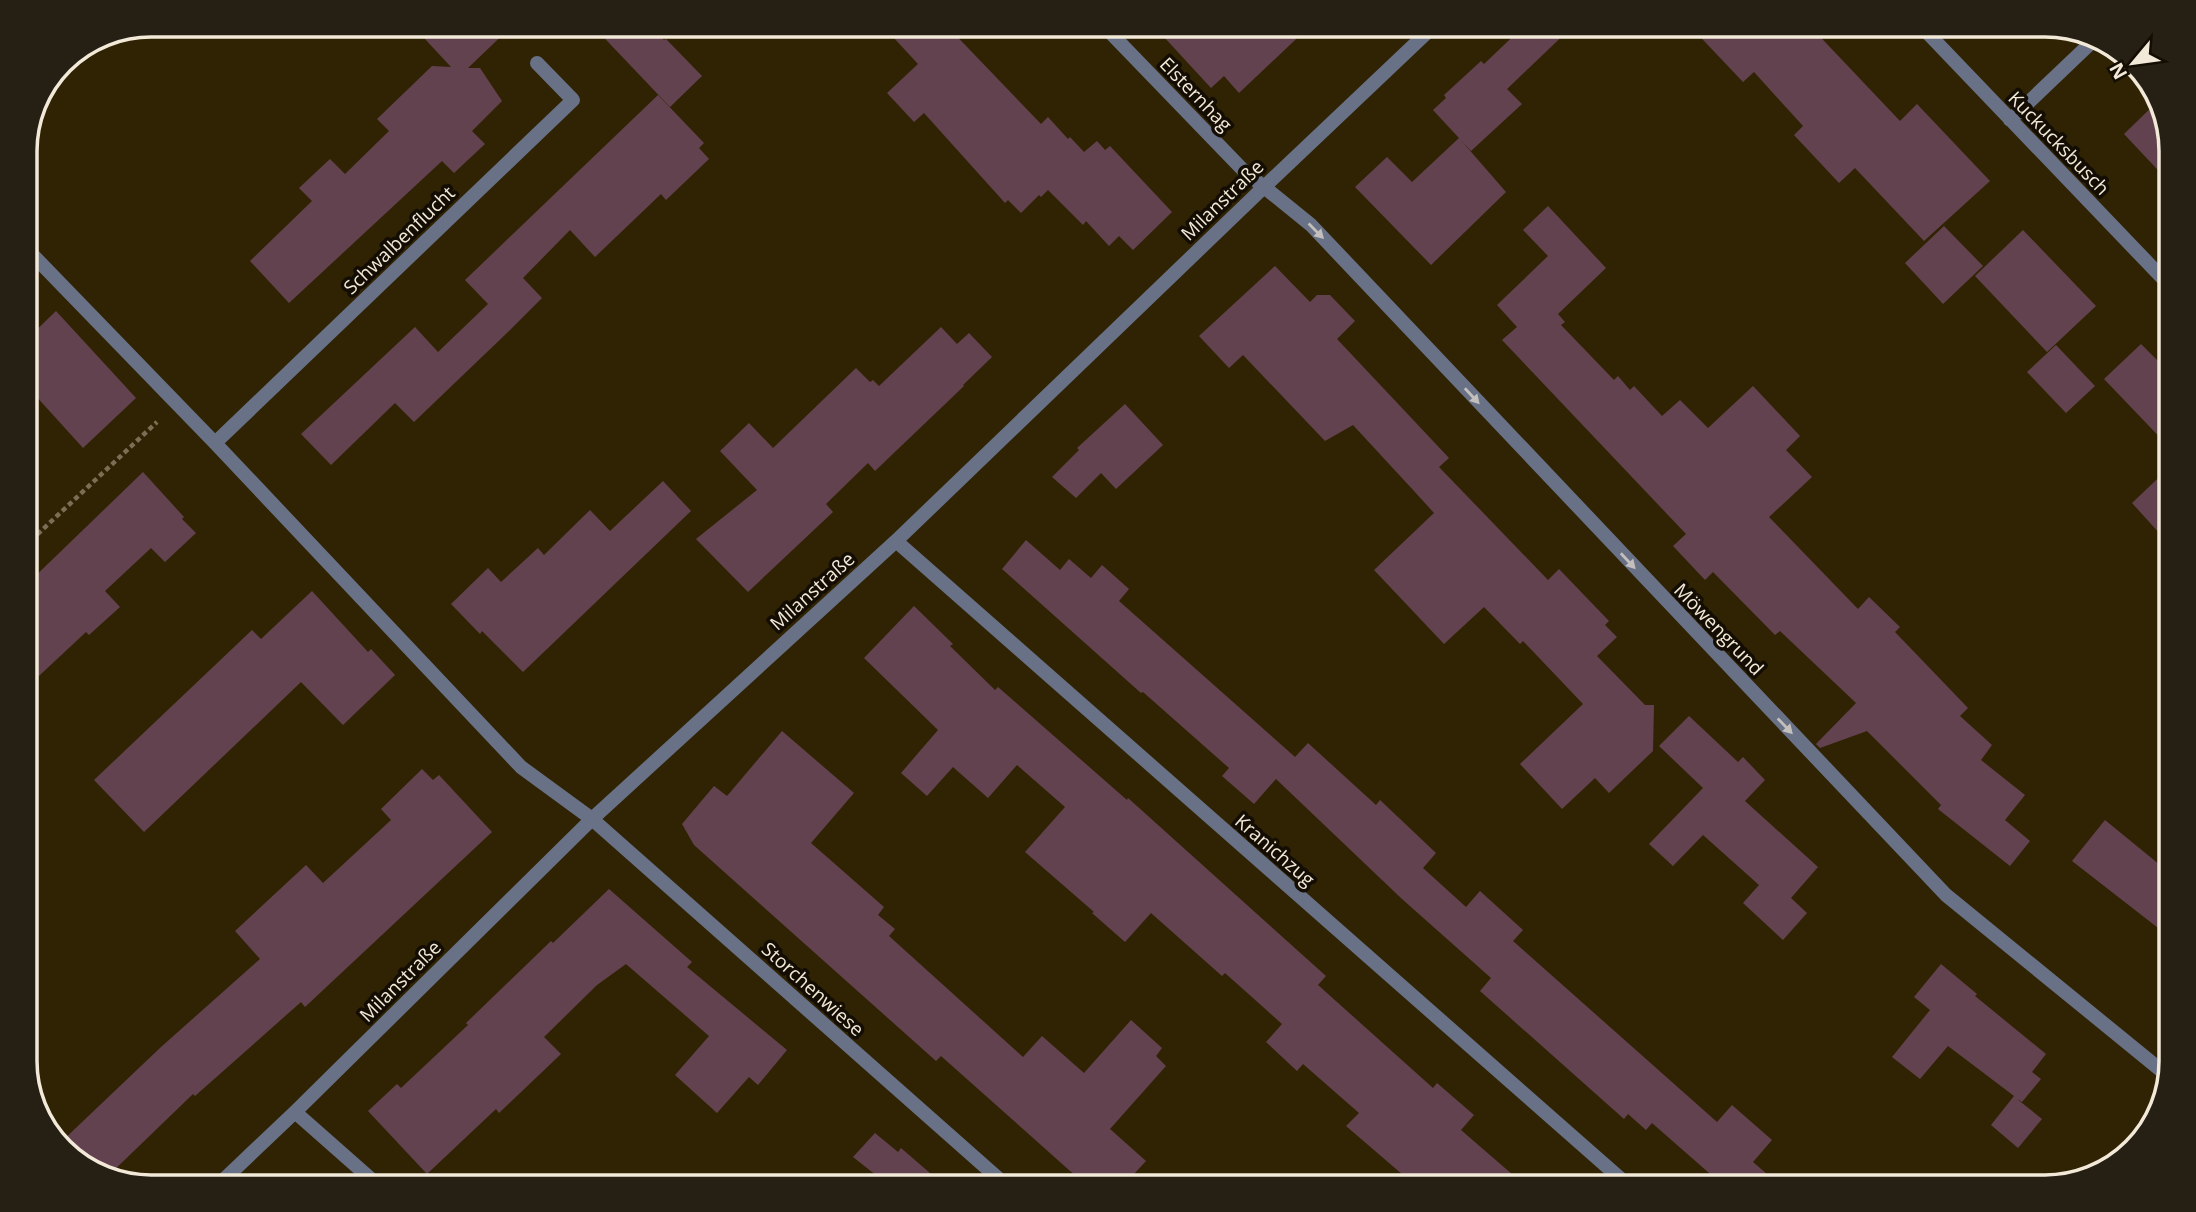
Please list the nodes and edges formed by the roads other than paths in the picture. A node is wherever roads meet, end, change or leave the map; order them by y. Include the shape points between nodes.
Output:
1 (1115, 37) edge
2 (1422, 37) edge
3 (1931, 37) edge
4 (2089, 45) edge
5 (537, 63) dead end
6 (2010, 120) junction
7 (1264, 187) junction
8 (37, 259) edge
9 (2159, 275) edge
10 (215, 443) junction
11 (896, 541) junction
12 (592, 819) junction
13 (2159, 1068) edge
14 (295, 1112) junction
15 (230, 1175) edge
16 (365, 1175) edge
17 (993, 1175) edge
18 (1614, 1175) edge

1 - 7 street, Elsternhag
2 - 7 street, Milanstraße
3 - 6 street, Kuckucksbusch
4 - 6 street
5 - 10 street, Schwalbenflucht via 573,100
6 - 9 street, Kuckucksbusch
7 - 11 street, Milanstraße
7 -> 13 street, Möwengrund via 1320,235 1946,895
8 - 10 street
10 - 12 street via 521,767
11 - 12 street, Milanstraße
11 - 18 street, Kranichzug
12 - 14 street, Milanstraße
12 - 17 street, Storchenwiese
14 - 15 street, Milanstraße
14 - 16 street

